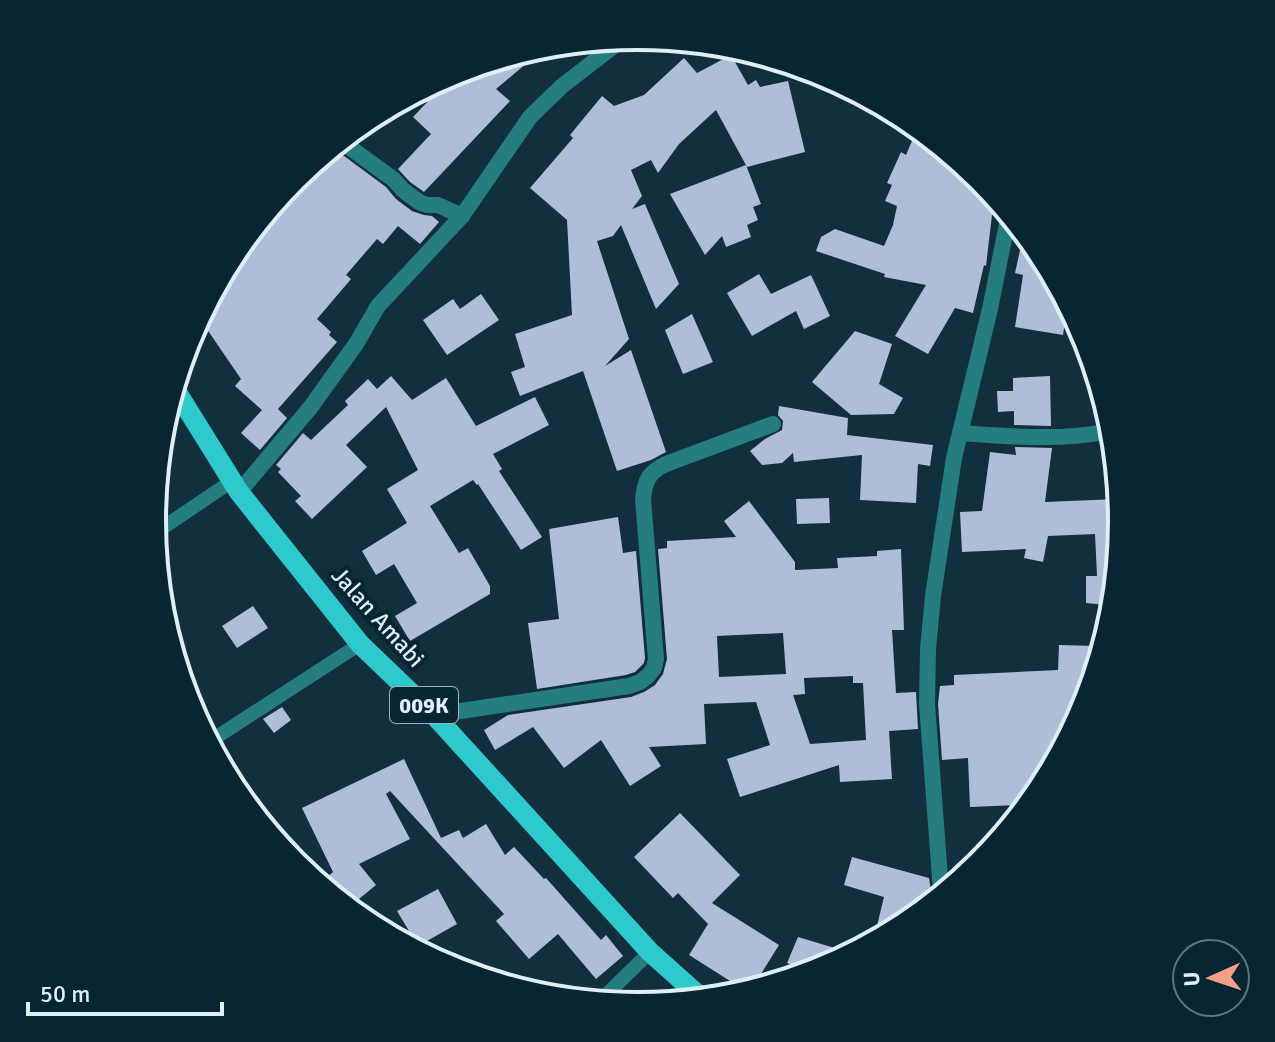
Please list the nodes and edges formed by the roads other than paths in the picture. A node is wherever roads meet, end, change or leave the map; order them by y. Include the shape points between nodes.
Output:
1 (607, 51) edge
2 (350, 148) edge
3 (462, 216) junction
4 (1006, 228) edge
5 (182, 401) edge
6 (773, 424) dead end
7 (960, 433) junction
8 (1100, 433) edge
9 (235, 487) junction
10 (166, 526) edge
11 (360, 644) junction
12 (434, 715) junction
13 (219, 736) edge
14 (940, 881) edge
15 (650, 952) junction
16 (691, 989) edge
17 (610, 991) edge

1 - 3 street via 530,117
2 - 3 street via 410,196
3 - 9 street via 378,306 310,408
4 - 7 street
5 - 9 main road, Jalan Amabi / 009K
6 - 12 street via 666,464 648,476 644,513 656,659 640,682
7 - 8 street via 1044,437
7 - 14 street via 928,649
9 - 10 lane
9 - 11 main road, Jalan Amabi / 009K
11 - 12 main road, Jalan Amabi / 009K
11 - 13 lane
12 - 15 main road, Jalan Amabi / 009K
15 - 16 main road, Jalan Amabi / 009K
15 - 17 lane

